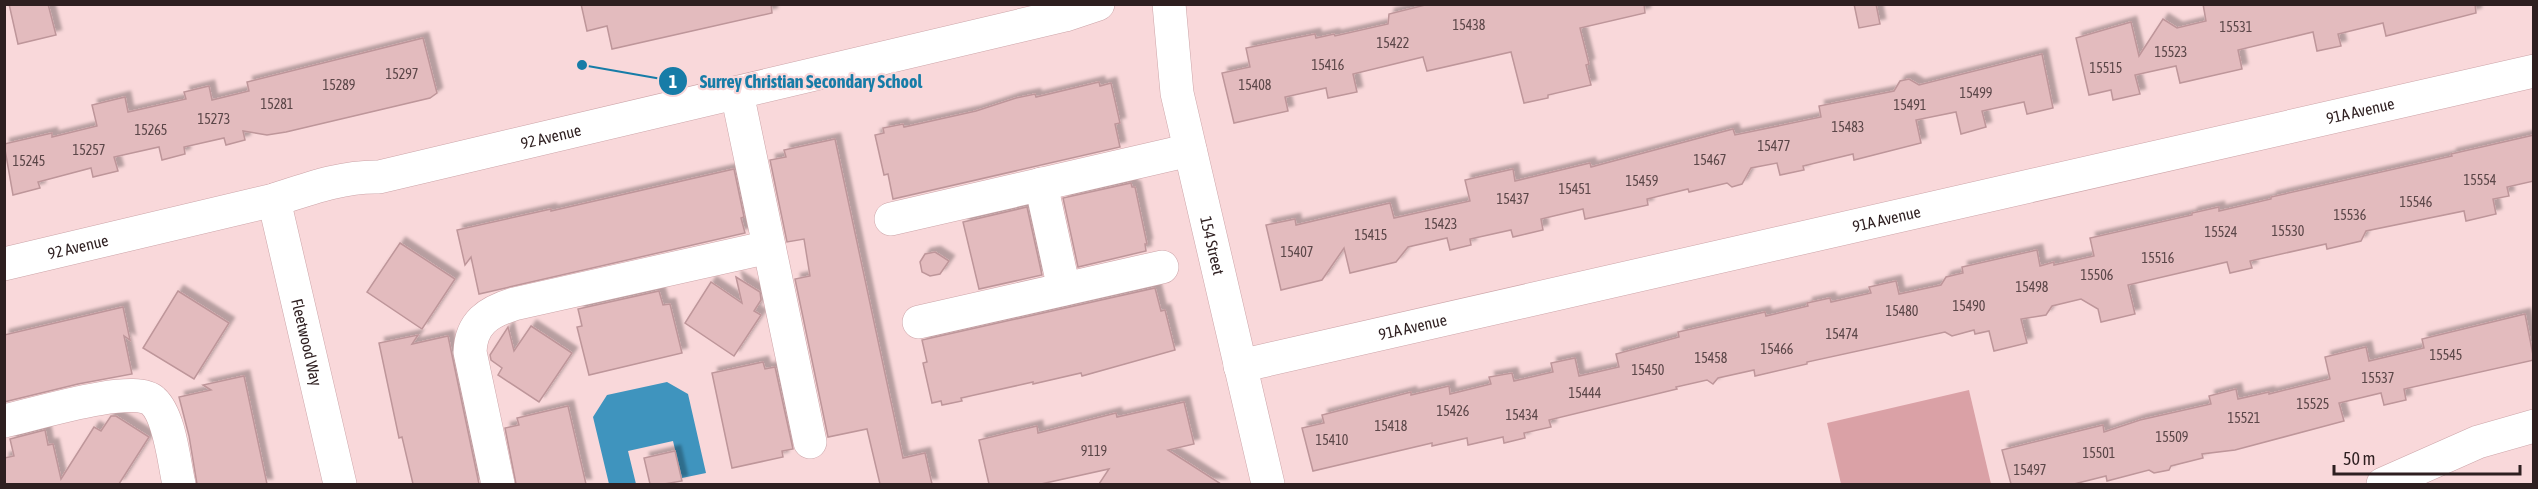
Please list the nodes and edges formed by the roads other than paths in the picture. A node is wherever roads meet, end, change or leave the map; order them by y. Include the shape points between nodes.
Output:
1 (1098, 4) edge
2 (1169, 4) edge
3 (2534, 71) edge
4 (737, 93) junction
5 (1190, 150) junction
6 (1041, 184) junction
7 (274, 200) junction
8 (891, 219) dead end
9 (769, 247) junction
10 (4, 264) edge
11 (1162, 267) dead end
12 (1064, 289) junction
13 (919, 322) dead end
14 (1240, 366) junction
15 (4, 421) edge
16 (2534, 426) edge
17 (810, 442) dead end
18 (178, 484) edge
19 (340, 484) edge
20 (498, 484) edge
21 (1268, 484) edge
22 (2382, 484) edge

1 - 4 street, 92 Avenue
2 - 5 street, 154 Street via 1177,93
3 - 14 street, 91A Avenue
4 - 7 street, 92 Avenue via 379,177 360,176
4 - 9 street
5 - 6 street
5 - 14 street, 154 Street
6 - 8 street
6 - 12 street
7 - 10 street, 92 Avenue
7 - 19 street, Fleetwood Way
9 - 17 street
9 - 20 street via 514,304 486,316 474,331 470,352
11 - 12 street
12 - 13 street
14 - 21 street, 154 Street
15 - 18 street via 120,394 142,395 153,401 165,423
16 - 22 street via 2478,442

